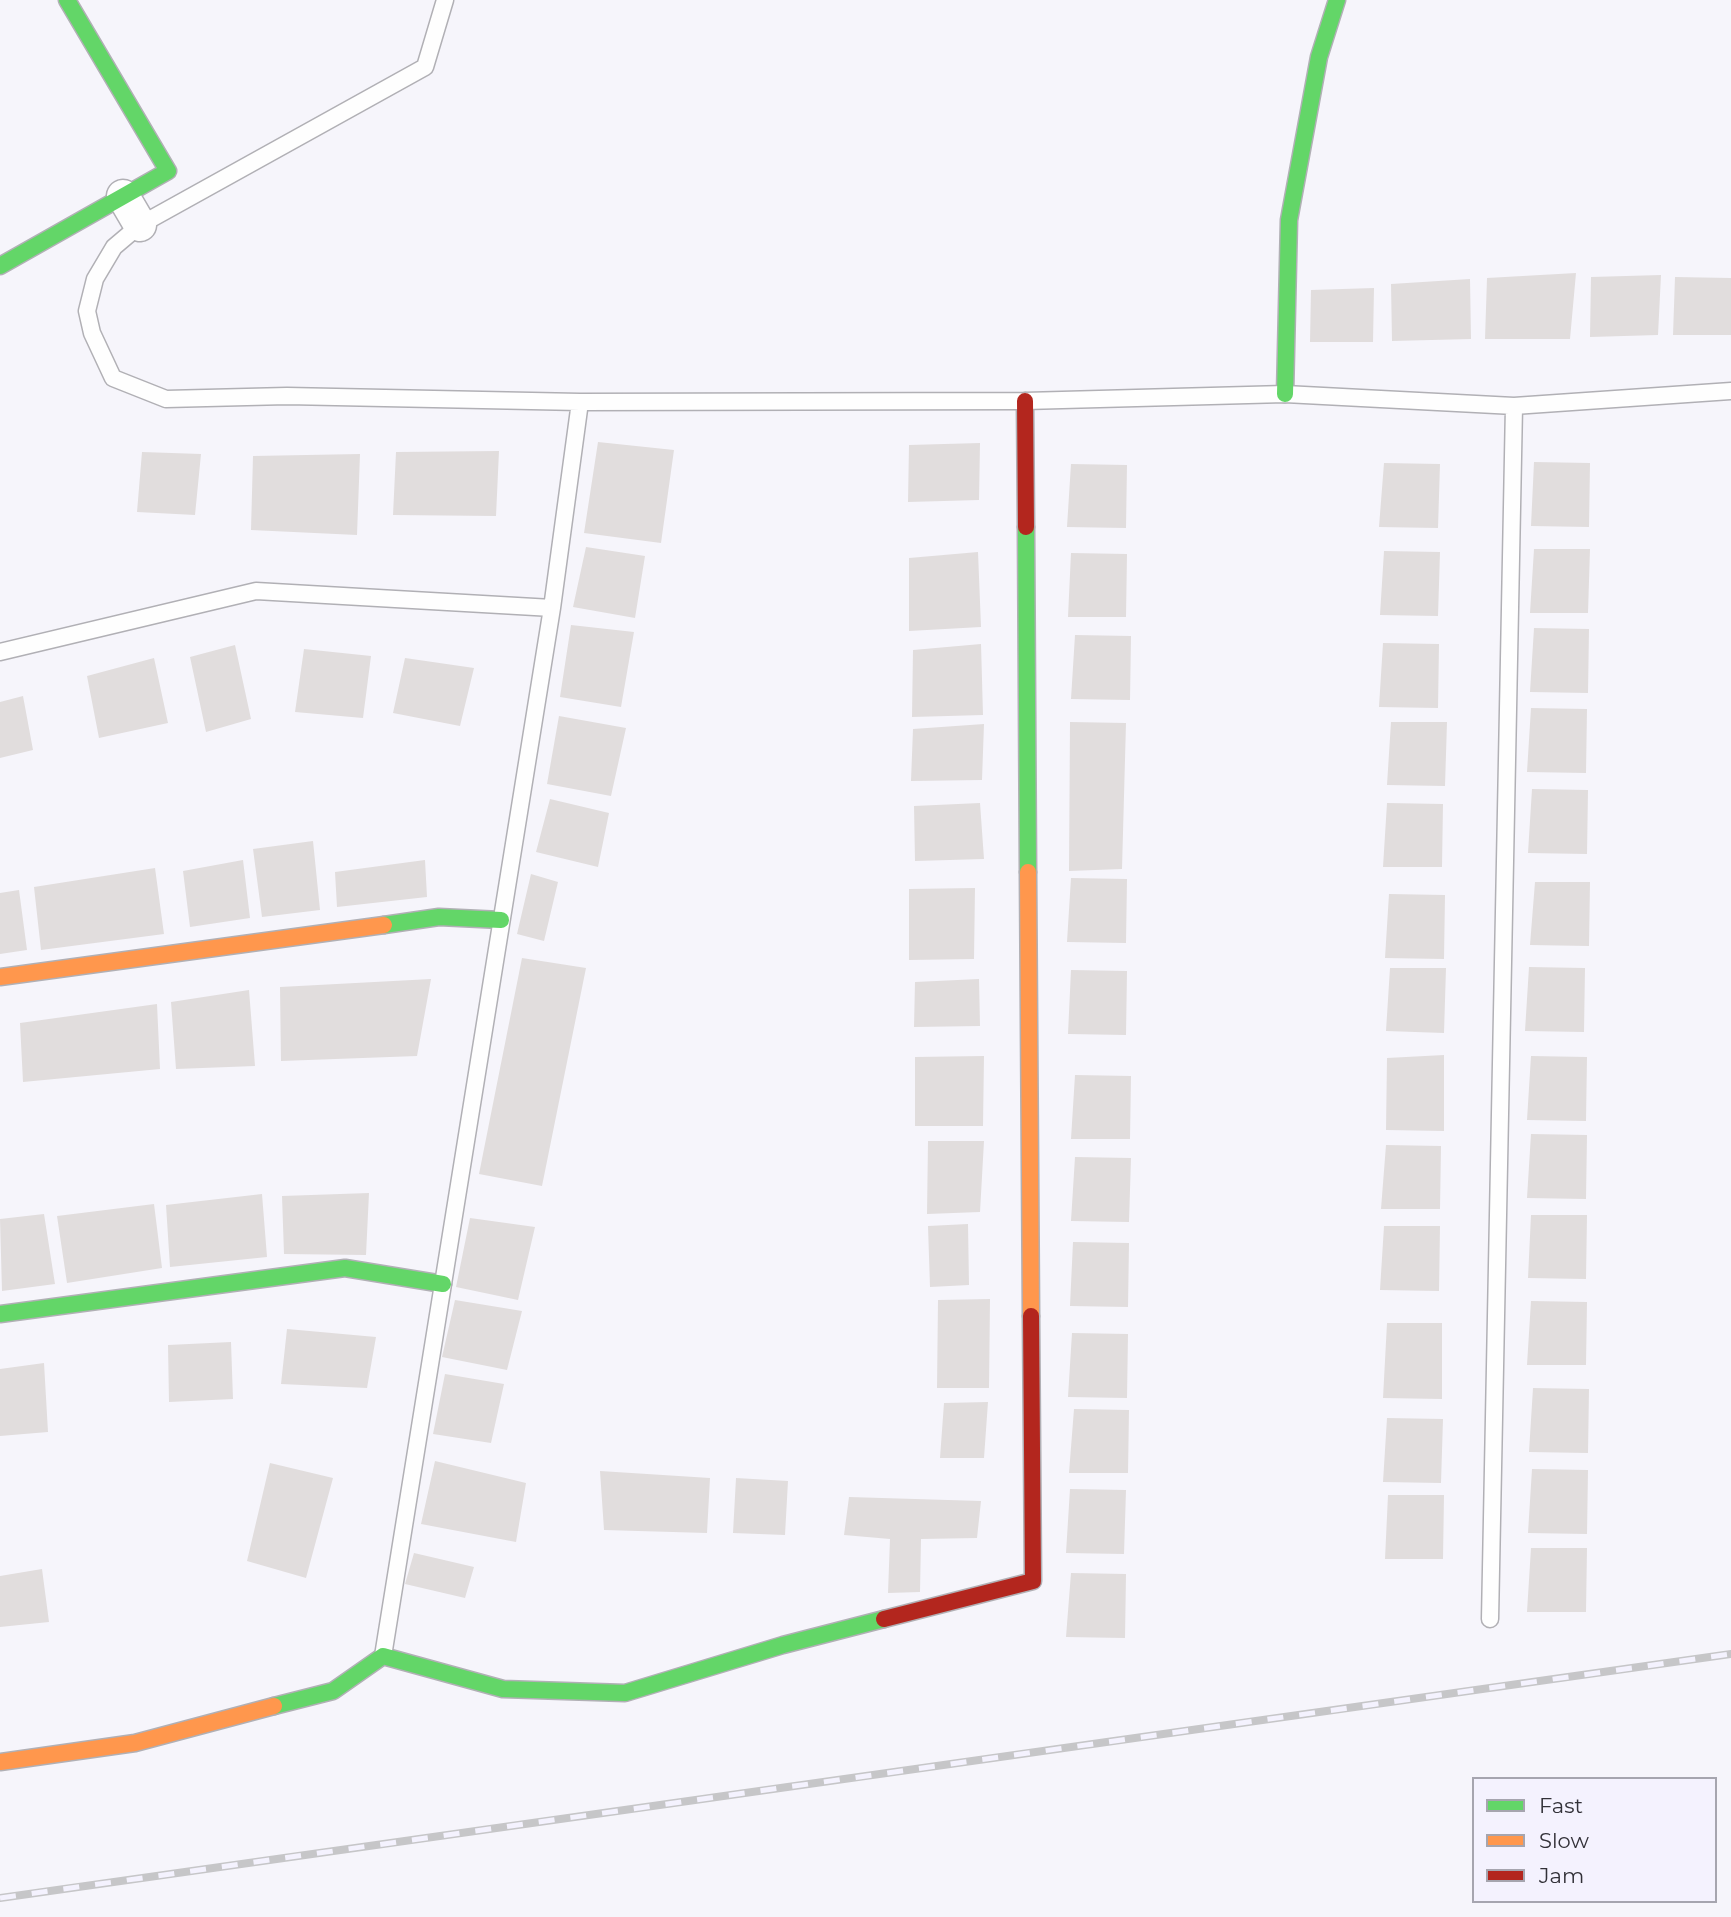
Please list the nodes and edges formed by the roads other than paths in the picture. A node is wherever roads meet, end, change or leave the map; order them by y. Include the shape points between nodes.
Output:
1 (66, 0) edge
2 (445, 0) edge
3 (1337, 0) edge
4 (123, 196) junction
5 (140, 225) junction
6 (0, 266) edge
7 (1731, 391) edge
8 (1285, 394) junction
9 (1025, 401) junction
10 (580, 402) junction
11 (1514, 406) junction
12 (552, 608) junction
13 (0, 652) edge
14 (501, 920) junction
15 (0, 977) edge
16 (443, 1283) junction
17 (0, 1314) edge
18 (1490, 1619) dead end
19 (383, 1656) junction
20 (0, 1762) edge

1 - 4 street via 168,171
2 - 5 lane via 425,67
3 - 8 street via 1319,57 1289,220
4 - 5 street
4 - 6 street
5 - 10 lane via 114,247 95,279 87,311 113,377 166,399 287,396
7 - 11 lane
8 - 9 lane
8 - 11 lane
9 - 10 lane
9 - 19 street via 1033,1581 783,1645 625,1692 503,1689
10 - 12 lane
11 - 18 lane
12 - 13 lane via 256,591
12 - 14 lane
14 - 15 street via 439,917
14 - 16 lane
16 - 17 street via 345,1268
16 - 19 lane
19 - 20 street via 333,1691 135,1744

